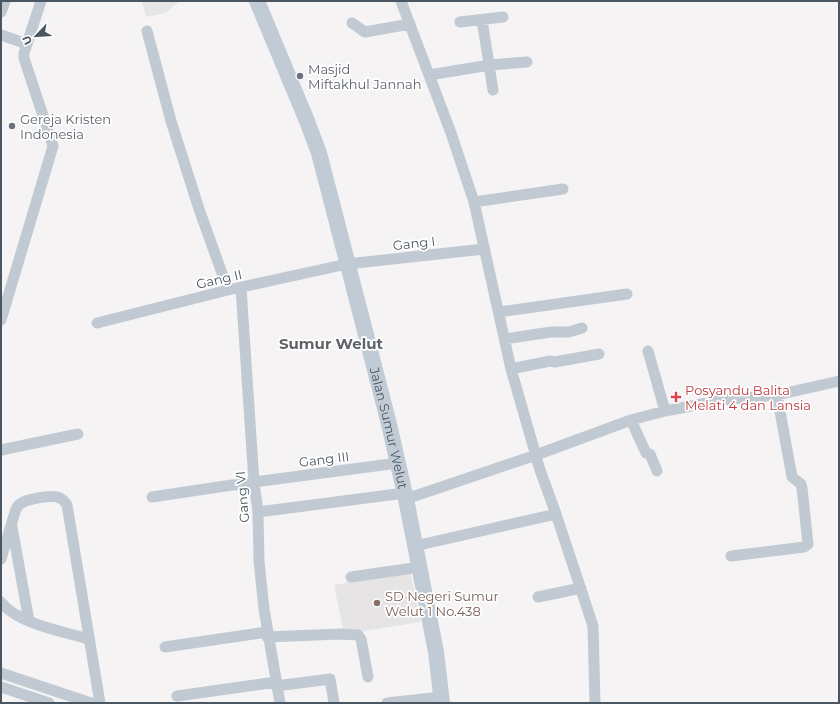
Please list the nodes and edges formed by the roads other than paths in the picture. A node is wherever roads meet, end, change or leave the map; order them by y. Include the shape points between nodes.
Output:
1 (5, 1) edge
2 (41, 1) edge
3 (257, 1) edge
4 (401, 1) edge
5 (1, 12) edge
6 (503, 17) dead end
7 (482, 20) junction
8 (460, 22) dead end
9 (352, 23) dead end
10 (410, 24) junction
11 (147, 31) dead end
12 (1, 35) edge
13 (27, 44) junction
14 (527, 62) dead end
15 (490, 65) junction
16 (429, 75) junction
17 (493, 90) dead end
18 (563, 189) dead end
19 (474, 202) junction
20 (484, 249) junction
21 (347, 264) junction
22 (241, 288) junction
23 (228, 290) junction
24 (627, 294) dead end
25 (499, 312) junction
26 (1, 320) edge
27 (98, 323) dead end
28 (582, 328) dead end
29 (505, 339) junction
30 (648, 351) dead end
31 (599, 354) dead end
32 (512, 369) junction
33 (839, 381) edge
34 (777, 395) junction
35 (665, 411) junction
36 (631, 420) junction
37 (78, 434) dead end
38 (1, 450) edge
39 (536, 455) junction
40 (398, 463) junction
41 (658, 471) dead end
42 (254, 483) junction
43 (406, 496) junction
44 (152, 497) dead end
45 (258, 512) junction
46 (556, 514) junction
47 (12, 525) junction
48 (415, 546) junction
49 (732, 556) dead end
50 (1, 559) edge
51 (420, 567) junction
52 (351, 577) dead end
53 (581, 588) junction
54 (538, 597) dead end
55 (1, 602) edge
56 (30, 621) junction
57 (267, 634) junction
58 (88, 639) junction
59 (165, 647) dead end
60 (1, 673) edge
61 (368, 677) dead end
62 (276, 684) junction
63 (1, 687) edge
64 (177, 696) dead end
65 (441, 700) edge
66 (49, 703) edge
67 (91, 703) edge
68 (100, 703) edge
69 (280, 703) edge
70 (334, 703) edge
71 (386, 703) edge
72 (595, 703) edge

1 - 5 street
2 - 13 street
3 - 21 street, Jalan Sumur Welut via 319,153
4 - 10 street
6 - 7 street
7 - 8 street
7 - 15 street
9 - 10 street via 365,32
10 - 16 street
11 - 23 street via 171,121
12 - 13 street
13 - 26 street via 25,62 53,146
14 - 15 street
15 - 16 street
15 - 17 street
16 - 19 street
18 - 19 street
19 - 20 street
20 - 21 street, Gang I
20 - 25 street
21 - 22 street, Gang II
21 - 40 street, Jalan Sumur Welut
22 - 23 street, Gang II
22 - 42 street, Gang VI
23 - 27 street, Gang II
24 - 25 street
25 - 29 street
28 - 29 street via 569,332
29 - 32 street
30 - 35 street
31 - 32 street
32 - 39 street
33 - 34 street
34 - 35 street via 723,400
34 - 49 street via 792,477 802,488 808,544 804,547
35 - 36 street
36 - 39 street
36 - 41 street via 646,453 650,454
37 - 38 street
39 - 43 street
39 - 46 street
40 - 42 street, Gang III
40 - 43 street, Jalan Sumur Welut
42 - 44 street, Gang III
42 - 45 street, Gang VI
43 - 45 street
43 - 48 street, Jalan Sumur Welut
45 - 57 street, Gang VI via 259,561
46 - 48 street
46 - 53 street
47 - 50 street
47 - 56 street
47 - 58 street via 18,505 27,500 59,497 64,500 67,505
48 - 51 street, Jalan Sumur Welut
51 - 52 street
51 - 65 street, Jalan Sumur Welut via 436,652
53 - 54 street
53 - 72 street via 593,626
55 - 56 street via 6,609
56 - 58 street
57 - 59 street
57 - 61 street via 358,635
57 - 62 street, Gang VI
58 - 68 street
60 - 67 street
62 - 64 street
62 - 69 street, Gang VI
62 - 70 street via 330,679
63 - 66 street
65 - 71 street

